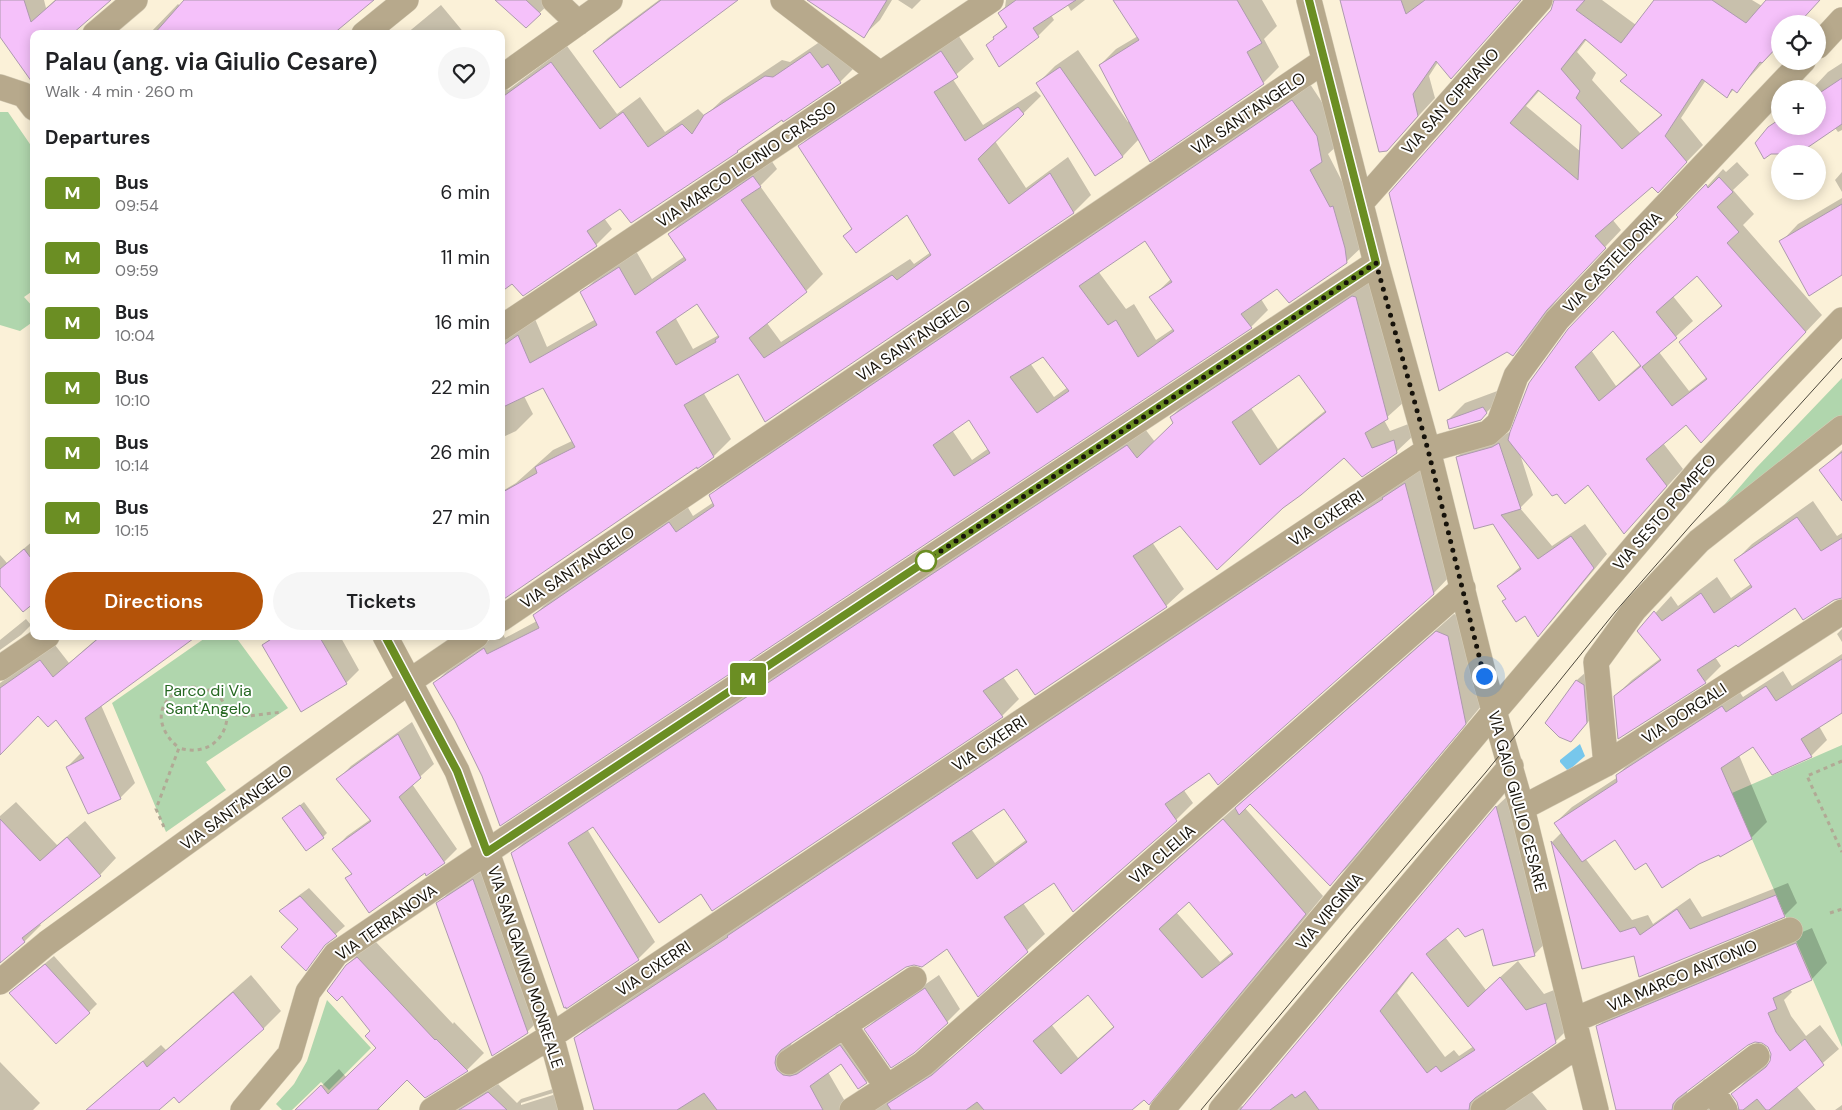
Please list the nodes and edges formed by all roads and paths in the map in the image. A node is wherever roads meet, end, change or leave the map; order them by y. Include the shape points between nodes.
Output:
1 (135, 0) edge
2 (406, 0) edge
3 (554, 0) edge
4 (610, 0) edge
5 (783, 0) edge
6 (991, 0) edge
7 (1309, 0) edge
8 (1540, 0) edge
9 (1842, 20) edge
10 (578, 23) junction
11 (101, 30) edge
12 (369, 30) edge
13 (1826, 37) edge
14 (1324, 61) junction
15 (1794, 70) edge
16 (880, 74) junction
17 (505, 75) edge
18 (0, 87) edge
19 (30, 96) edge
20 (1361, 203) junction
21 (1376, 263) junction
22 (1842, 320) edge
23 (505, 325) edge
24 (1842, 428) edge
25 (1428, 450) junction
26 (1463, 588) junction
27 (1842, 612) edge
28 (505, 616) edge
29 (41, 640) edge
30 (387, 640) edge
31 (470, 640) edge
32 (0, 668) edge
33 (410, 681) junction
34 (282, 712) dead end
35 (1494, 712) junction
36 (227, 714) junction
37 (179, 748) junction
38 (1842, 761) edge
39 (1606, 764) junction
40 (1511, 766) junction
41 (1522, 808) junction
42 (156, 809) dead end
43 (487, 852) junction
44 (1842, 852) edge
45 (1842, 909) edge
46 (1830, 913) dead end
47 (1790, 930) dead end
48 (914, 979) dead end
49 (0, 982) edge
50 (1574, 1020) junction
51 (844, 1025) junction
52 (550, 1036) junction
53 (1580, 1044) junction
54 (1757, 1056) dead end
55 (789, 1062) dead end
56 (887, 1087) junction
57 (1719, 1100) edge
58 (243, 1110) edge
59 (432, 1110) edge
60 (572, 1110) edge
61 (852, 1110) edge
62 (1162, 1110) edge
63 (1220, 1110) edge
64 (1483, 1110) edge
65 (1596, 1110) edge
66 (1686, 1110) edge

1 - 11 street
2 - 12 street
3 - 10 street
4 - 10 street
5 - 16 street
6 - 16 street, VIA MARCO LICINIO CRASSO
7 - 14 street, VIA GAIO GIULIO CESARE
8 - 20 street, VIA SAN CIPRIANO
9 - 13 street
10 - 17 street
14 - 20 street, VIA GAIO GIULIO CESARE
14 - 28 street, VIA SANT'ANGELO
15 - 25 street, VIA CASTELDORIA via 1557,320 1516,376 1499,423 1488,433
16 - 23 street, VIA MARCO LICINIO CRASSO
18 - 19 street
20 - 21 street, VIA GAIO GIULIO CESARE
21 - 25 street, VIA GAIO GIULIO CESARE
21 - 43 street, VIA TERRANOVA
22 - 35 street, VIA SESTO POMPEO via 1703,466
24 - 39 street via 1699,541 1634,610 1596,662
25 - 26 street, VIA GAIO GIULIO CESARE
25 - 52 street, VIA CIXERRI
26 - 35 street, VIA GAIO GIULIO CESARE
26 - 56 street, VIA CLELIA via 930,1058
27 - 39 street, VIA DORGALI
29 - 32 street
30 - 33 street, VIA SAN GAVINO MONREALE
31 - 33 street, VIA SANT'ANGELO
33 - 43 street, VIA SAN GAVINO MONREALE via 457,771
33 - 49 street, VIA SANT'ANGELO via 47,943
34 - 36 path via 249,716
35 - 40 street, VIA GAIO GIULIO CESARE
35 - 62 street, VIA VIRGINIA
36 - 37 path via 226,727 213,744 190,752
36 - 37 path via 218,694 207,688 194,687 176,693 168,699 161,722 169,740
37 - 42 path
38 - 44 path via 1807,776
39 - 41 street, VIA DORGALI
40 - 41 street, VIA GAIO GIULIO CESARE
40 - 63 street
41 - 50 street, VIA GAIO GIULIO CESARE
43 - 52 street, VIA SAN GAVINO MONREALE
43 - 58 street, VIA TERRANOVA via 336,954 308,992 290,1054
45 - 46 path
47 - 50 street, VIA MARCO ANTONIO
48 - 51 street
50 - 53 street, VIA GAIO GIULIO CESARE
51 - 55 street
51 - 56 street
52 - 59 street, VIA CIXERRI
52 - 60 street, VIA SAN GAVINO MONREALE
53 - 64 street
53 - 65 street, VIA GAIO GIULIO CESARE
54 - 57 street
56 - 61 street, VIA CLELIA
57 - 66 street

